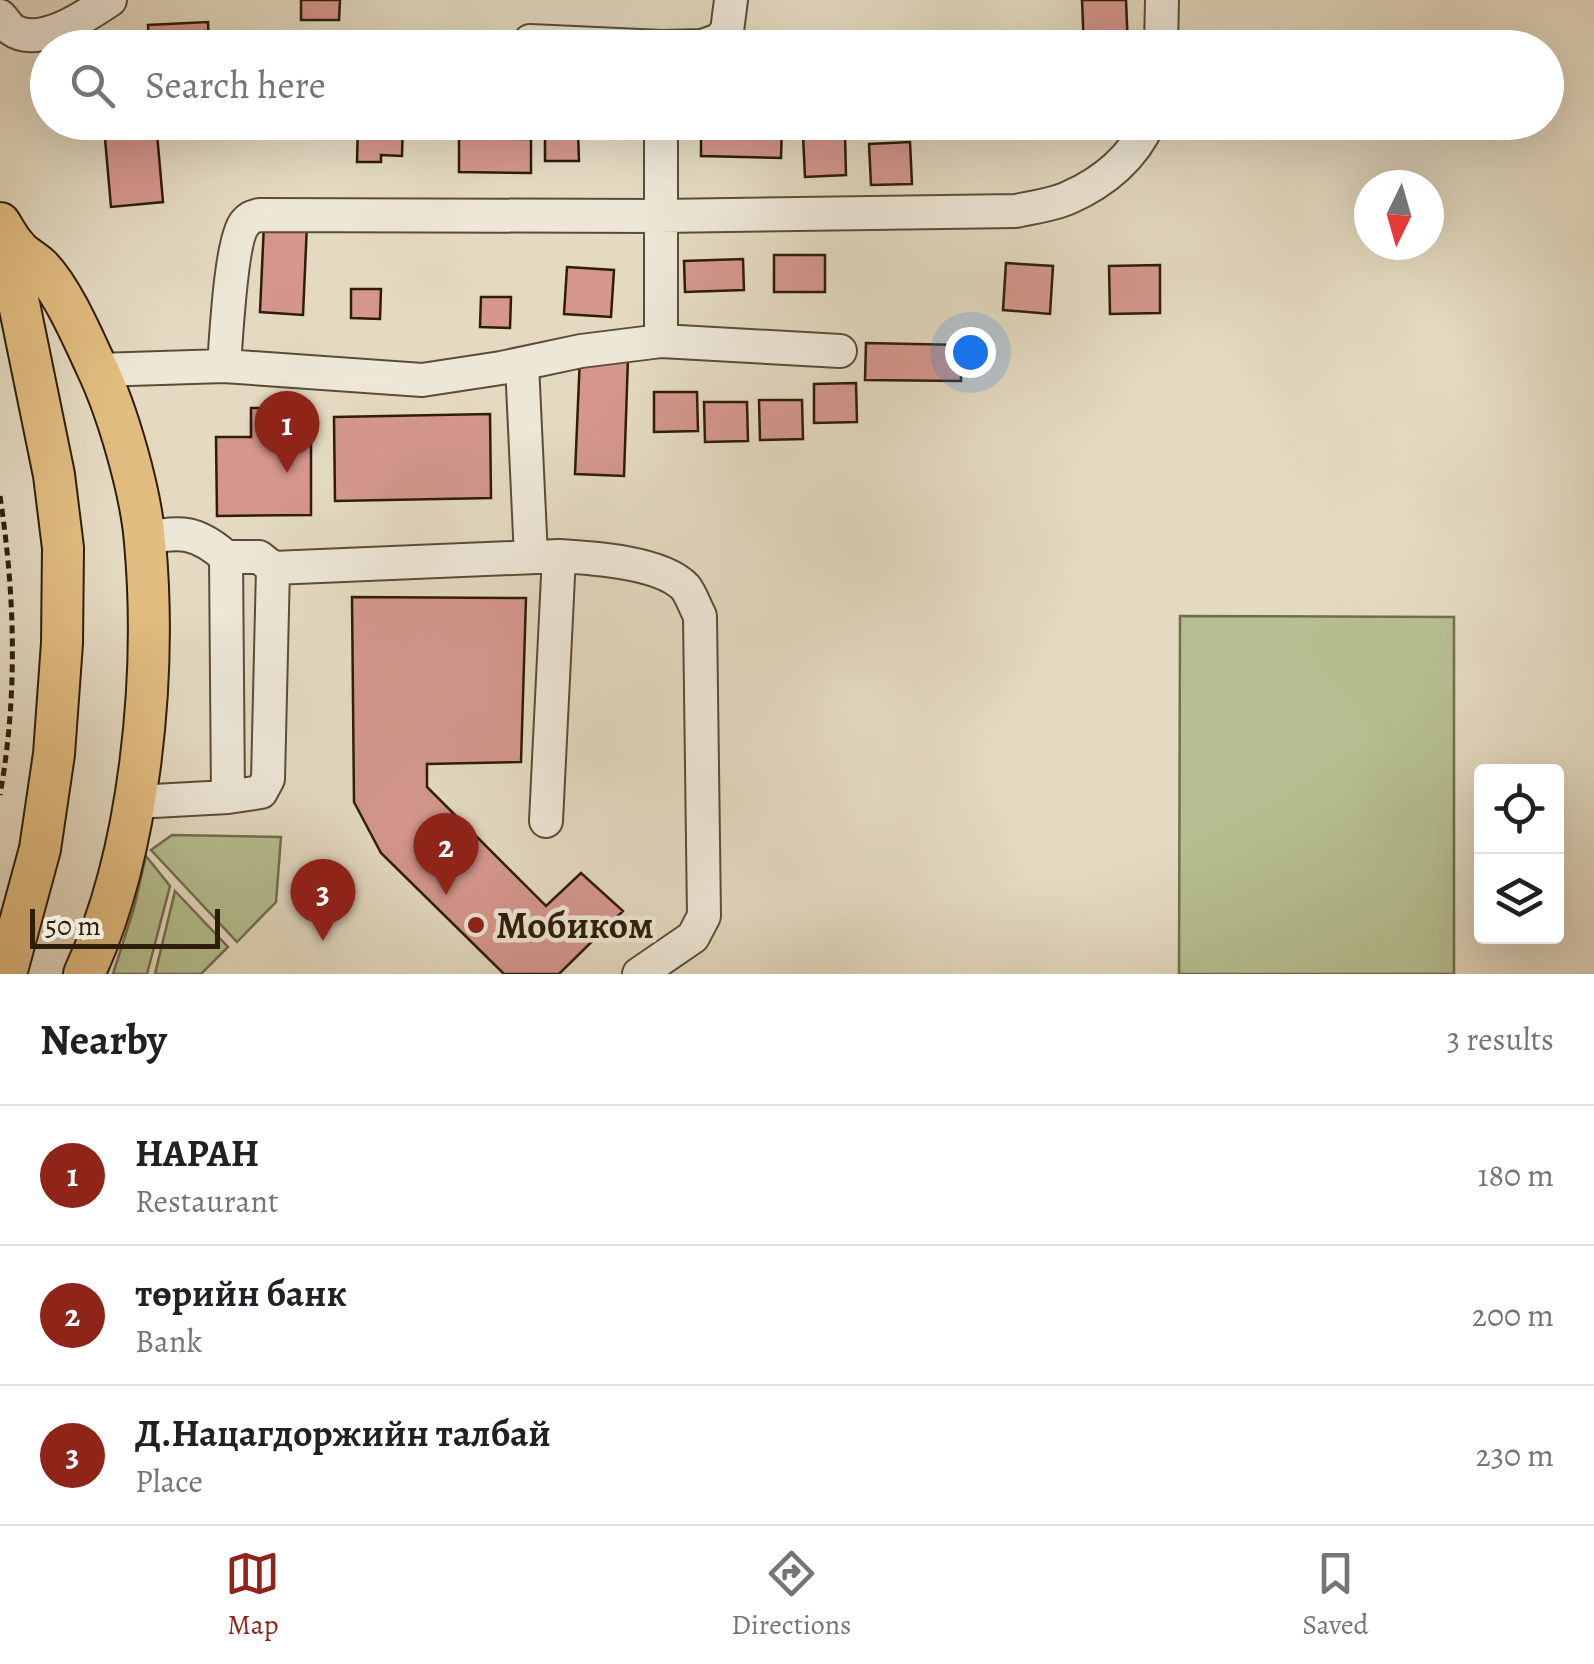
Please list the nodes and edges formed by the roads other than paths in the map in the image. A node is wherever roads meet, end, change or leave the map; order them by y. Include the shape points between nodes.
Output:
1 (110, 0) edge
2 (731, 0) edge
3 (1162, 0) edge
4 (0, 16) edge
5 (56, 30) edge
6 (727, 30) edge
7 (1161, 30) edge
8 (30, 35) edge
9 (661, 140) edge
10 (1141, 140) edge
11 (660, 216) junction
12 (6, 235) edge
13 (660, 341) junction
14 (840, 352) dead end
15 (522, 364) junction
16 (224, 366) junction
17 (98, 370) junction
18 (145, 540) junction
19 (545, 556) junction
20 (226, 557) junction
21 (273, 568) junction
22 (228, 796) junction
23 (135, 802) junction
24 (546, 821) dead end
25 (6, 974) edge
26 (84, 974) edge
27 (639, 974) edge

1 - 5 street
2 - 6 street
3 - 7 street
4 - 8 street
9 - 11 street
10 - 11 street via 1108,176 1068,198 1016,212
11 - 13 street
11 - 16 street via 259,214 243,224 236,249
12 - 17 main road via 42,268
12 - 25 main road via 63,548 54,754 40,849
13 - 14 street
13 - 15 street
15 - 16 street via 422,380
15 - 19 street
16 - 17 street
17 - 18 main road
18 - 20 street via 168,533 194,536
18 - 23 main road via 145,717
19 - 21 street
19 - 24 street
19 - 27 street via 605,559 666,574 686,588 700,616 704,916 692,937
20 - 21 street via 258,558
20 - 22 street
21 - 22 street via 268,779 261,792
22 - 23 street
23 - 26 main road via 118,880

